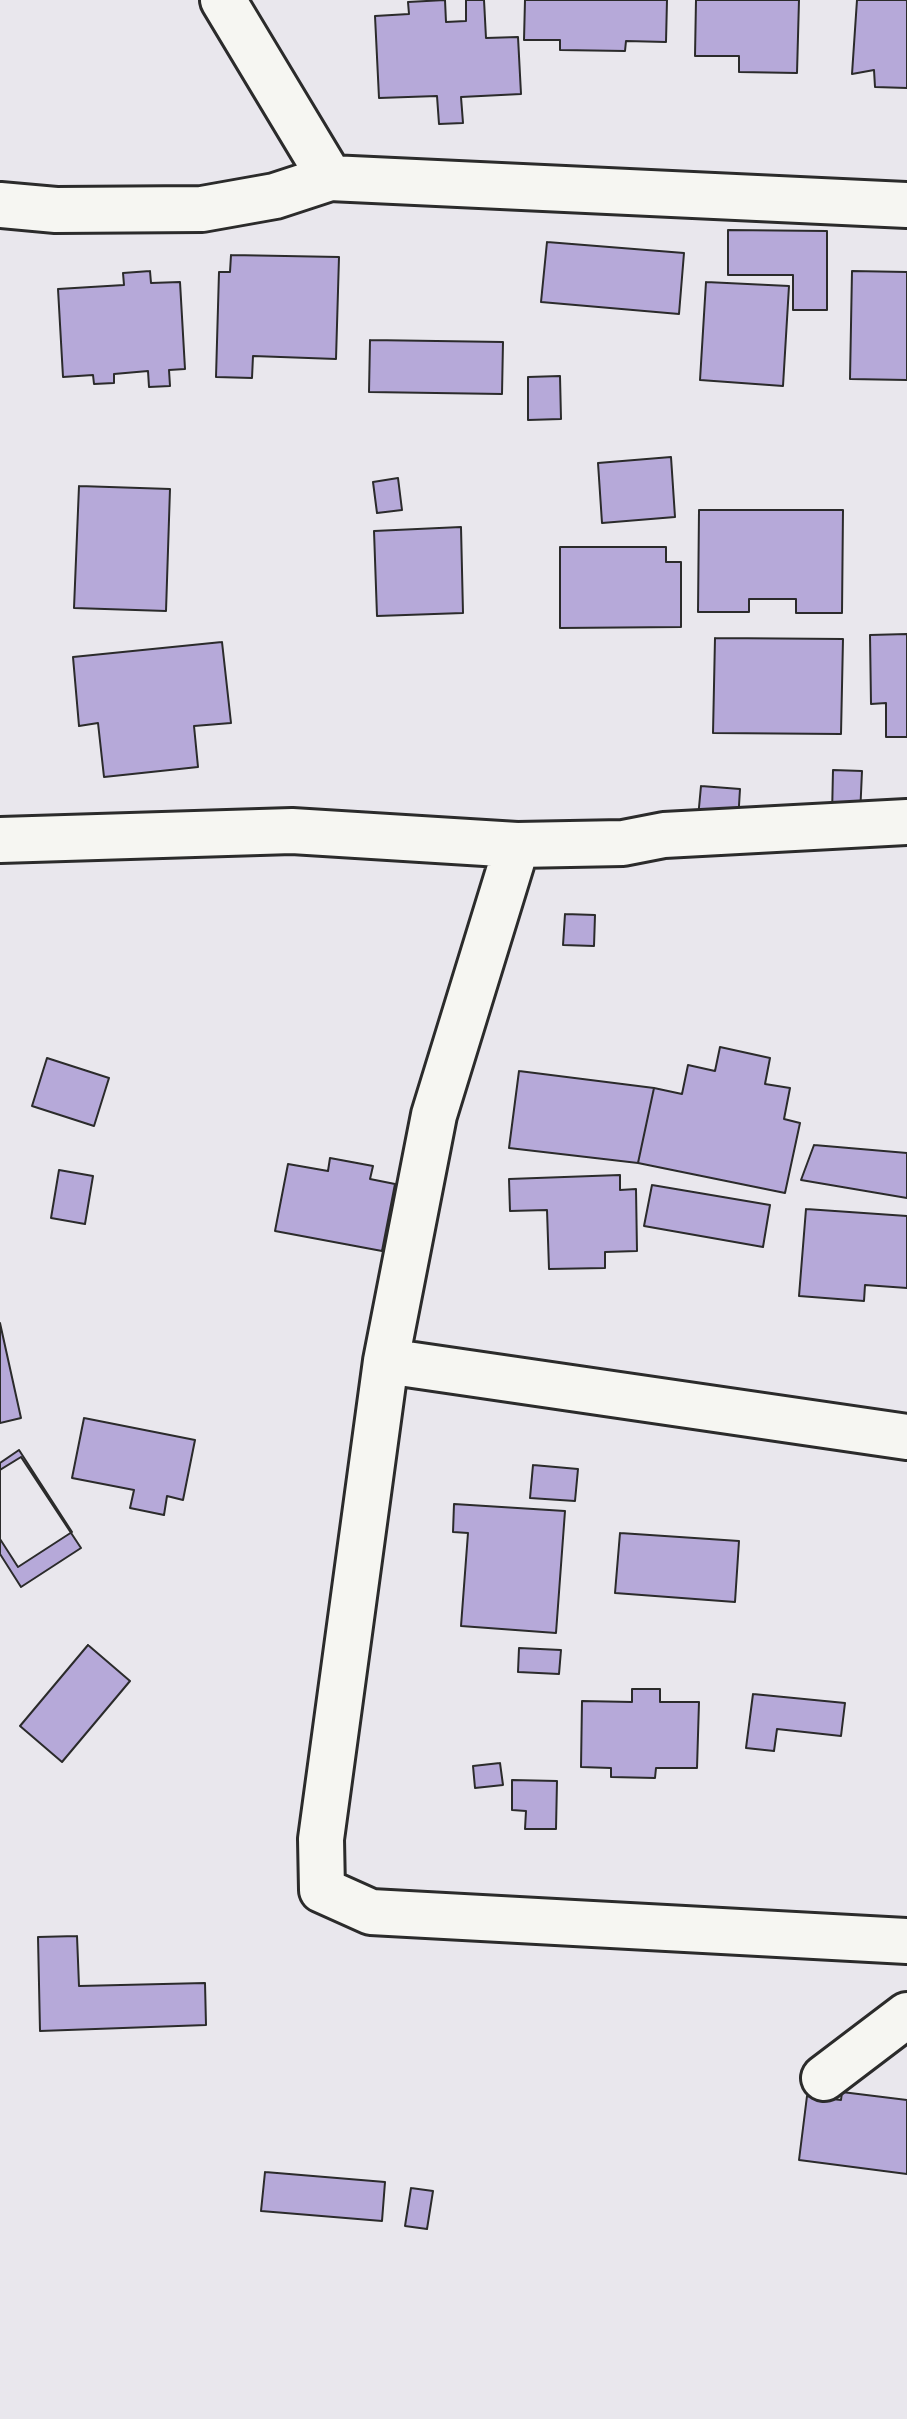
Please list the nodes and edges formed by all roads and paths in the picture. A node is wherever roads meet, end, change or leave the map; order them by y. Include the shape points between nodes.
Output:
1 (223, 0) edge
2 (330, 178) junction
3 (0, 205) edge
4 (907, 205) edge
5 (907, 822) edge
6 (0, 840) edge
7 (517, 845) junction
8 (386, 1361) junction
9 (907, 1437) edge
10 (907, 1941) edge
11 (907, 2015) edge
12 (824, 2078) dead end

1 - 2 street
2 - 3 street via 275,196 202,209
2 - 4 street
5 - 7 street via 664,835 623,843
6 - 7 street via 292,831
7 - 8 street via 434,1115
8 - 9 street
8 - 10 street via 321,1839 322,1890 371,1912
11 - 12 street

